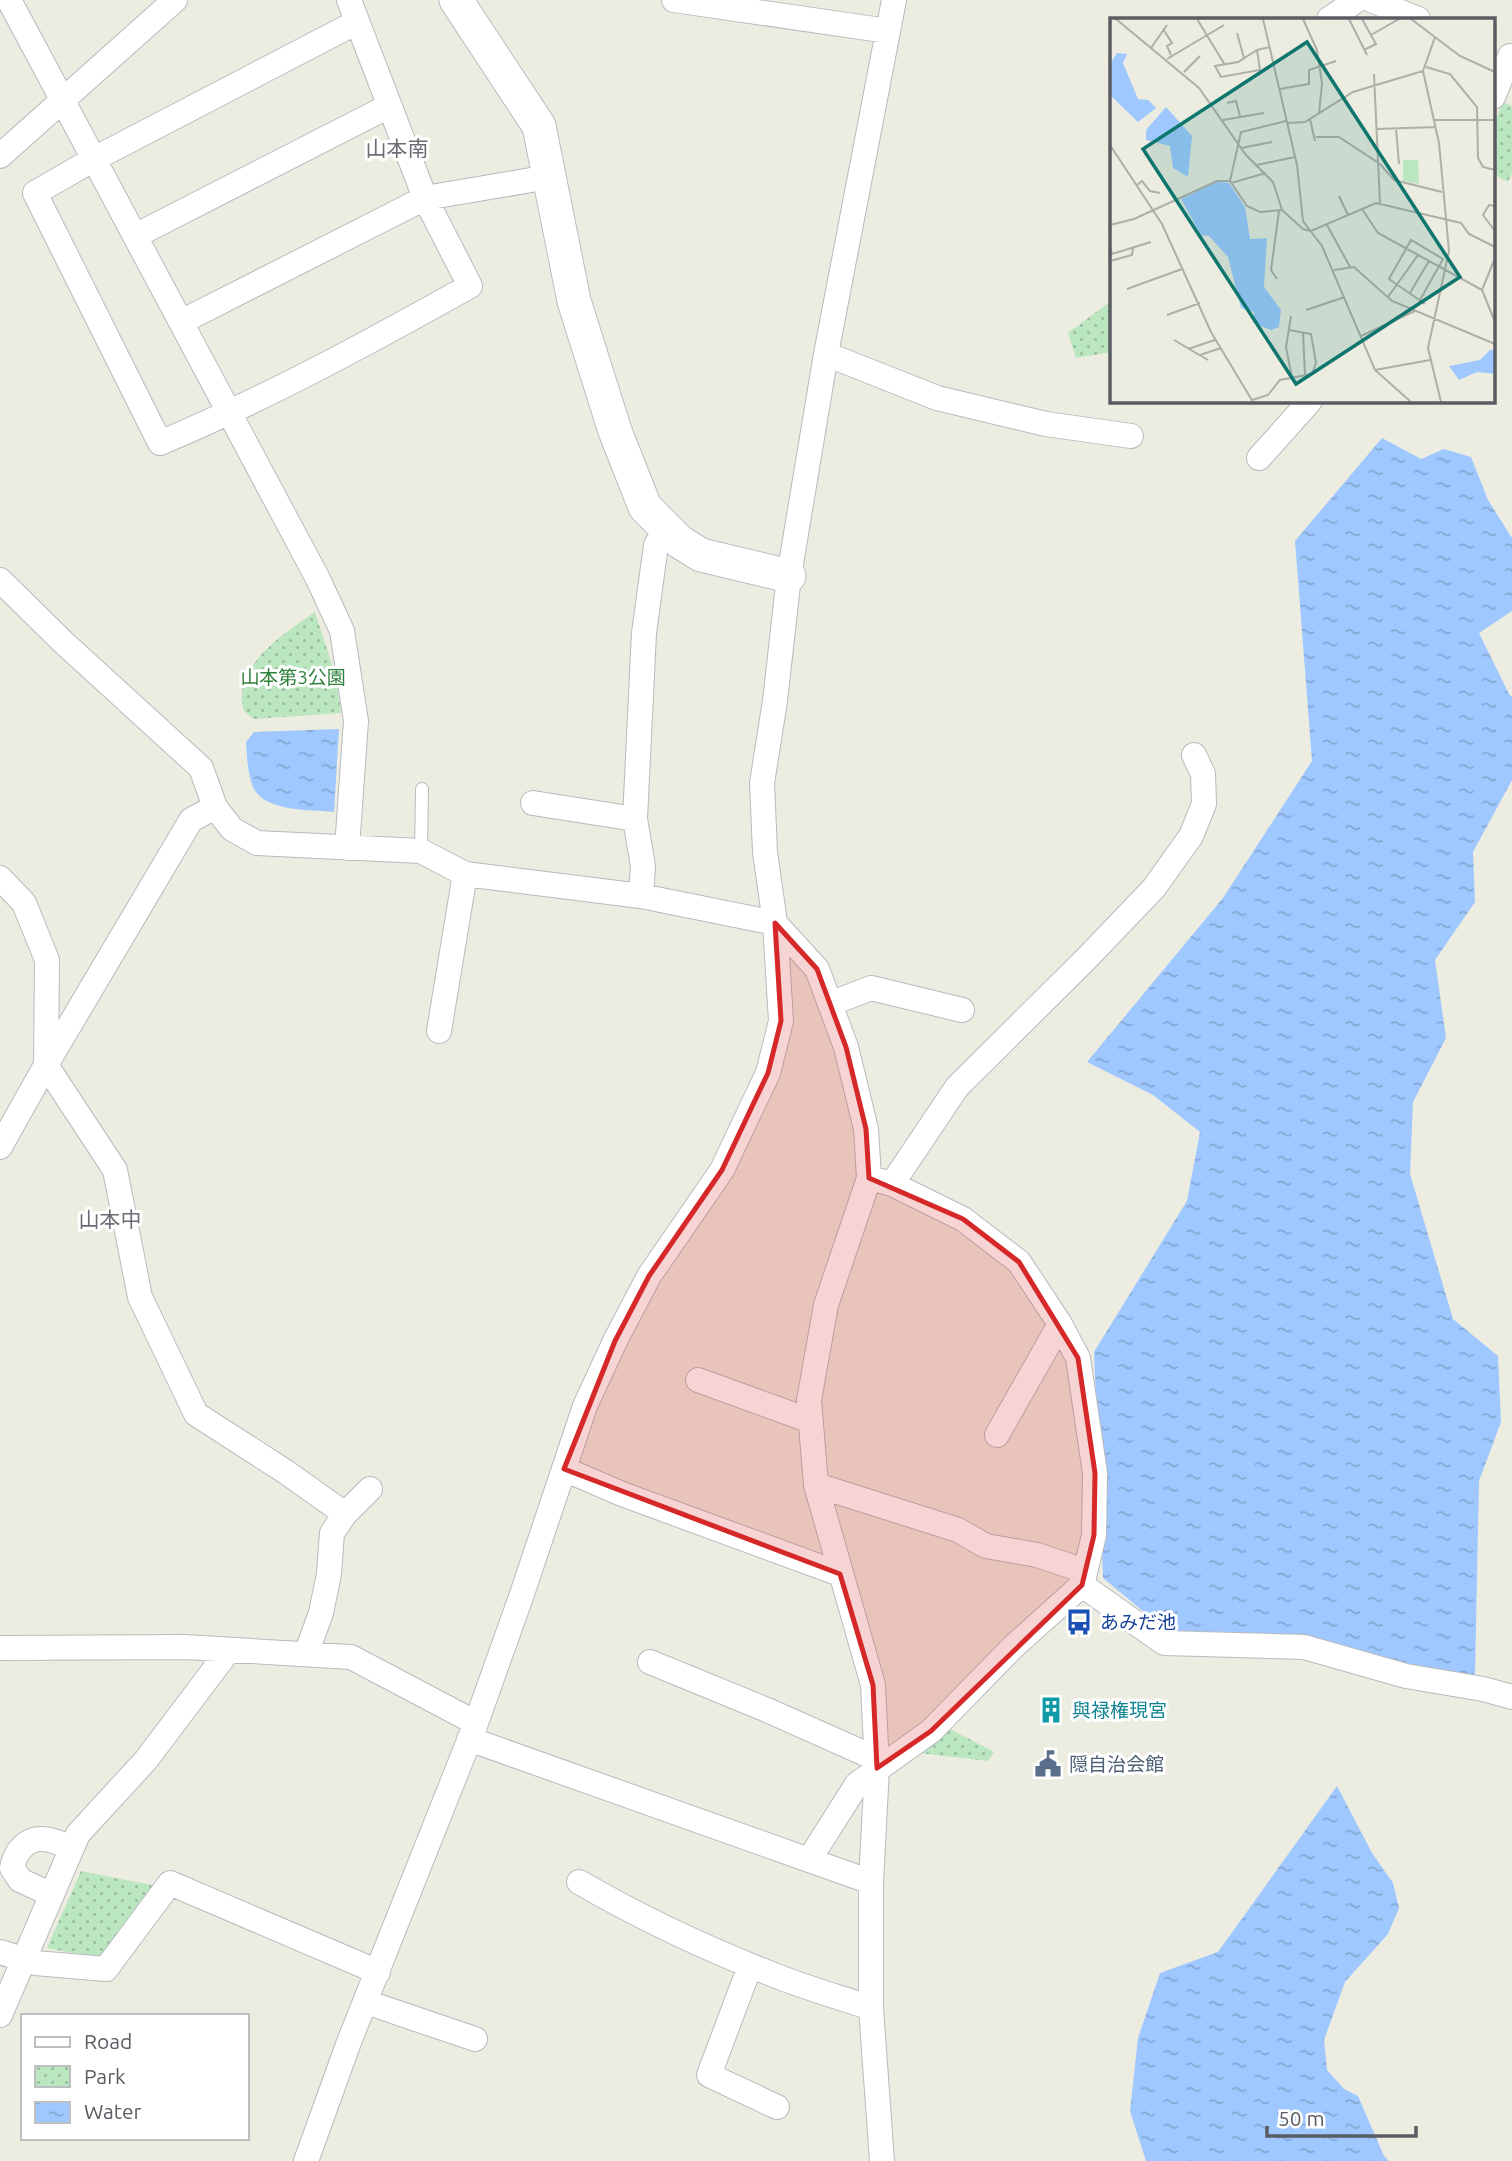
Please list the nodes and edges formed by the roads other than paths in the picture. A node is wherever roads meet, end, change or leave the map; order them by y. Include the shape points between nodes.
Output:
1 (9, 0) edge
2 (175, 0) edge
3 (456, 0) edge
4 (674, 0) edge
5 (894, 0) edge
6 (1357, 0) edge
7 (1371, 0) edge
8 (353, 11) edge
9 (1330, 18) edge
10 (1413, 18) edge
11 (888, 31) junction
12 (1505, 54) edge
13 (1494, 93) edge
14 (63, 102) junction
15 (389, 106) junction
16 (0, 156) edge
17 (94, 159) junction
18 (549, 177) junction
19 (425, 198) junction
20 (135, 236) junction
21 (181, 322) junction
22 (826, 354) junction
23 (1309, 402) edge
24 (230, 414) junction
25 (1131, 436) dead end
26 (1259, 458) dead end
27 (666, 529) junction
28 (789, 576) junction
29 (0, 580) edge
30 (1194, 755) dead end
31 (422, 789) dead end
32 (533, 803) dead end
33 (215, 807) junction
34 (635, 820) junction
35 (347, 848) junction
36 (421, 851) junction
37 (465, 874) junction
38 (0, 878) edge
39 (641, 896) junction
40 (775, 923) junction
41 (830, 1004) junction
42 (962, 1010) dead end
43 (439, 1031) dead end
44 (46, 1065) junction
45 (0, 1147) edge
46 (881, 1181) junction
47 (1059, 1324) junction
48 (698, 1380) dead end
49 (811, 1420) junction
50 (997, 1435) dead end
51 (564, 1469) junction
52 (816, 1485) junction
53 (370, 1489) dead end
54 (345, 1514) junction
55 (840, 1574) junction
56 (1084, 1578) junction
57 (0, 1648) edge
58 (229, 1650) junction
59 (306, 1654) junction
60 (650, 1662) dead end
61 (1512, 1697) edge
62 (472, 1731) junction
63 (877, 1763) junction
64 (72, 1847) junction
65 (808, 1860) junction
66 (579, 1882) dead end
67 (871, 1882) junction
68 (52, 1895) junction
69 (0, 1952) edge
70 (25, 1960) junction
71 (750, 1966) junction
72 (378, 1972) junction
73 (366, 2002) junction
74 (872, 2008) junction
75 (0, 2015) edge
76 (475, 2039) dead end
77 (777, 2107) dead end
78 (306, 2161) edge
79 (882, 2161) edge

1 - 14 street
2 - 14 street
3 - 18 street via 539,127
4 - 11 street
5 - 11 street
6 - 9 street
7 - 10 street
8 - 15 street
8 - 17 street
11 - 22 street
12 - 13 street
14 - 16 street
14 - 17 street
15 - 19 street
15 - 20 street
17 - 20 street
17 - 24 street via 35,193 160,443
18 - 19 street
18 - 27 street via 574,301 615,430 645,507
19 - 21 street
19 - 24 street via 470,286
20 - 21 street
21 - 24 street
22 - 25 street via 937,398 1046,424
22 - 28 street
23 - 26 street
24 - 35 street via 342,631 356,721
27 - 28 street via 701,555
27 - 34 street via 656,545 644,634
28 - 40 street via 762,783
29 - 33 street via 201,768
30 - 46 street via 1203,774 1204,804 1191,836 1154,888 957,1087
31 - 36 lane
32 - 34 street
33 - 35 street via 232,829 257,843
33 - 44 street via 191,820
34 - 39 street via 643,866
35 - 36 street
36 - 37 street
37 - 39 street
37 - 43 street
38 - 44 street via 24,904 47,960
39 - 40 street
40 - 41 street via 817,969
40 - 51 street via 781,1021 768,1073 722,1170 649,1276 615,1341 585,1406
41 - 42 street via 871,988
41 - 46 street via 846,1046
44 - 45 street
44 - 54 street via 115,1170 141,1297 195,1414
46 - 47 street via 963,1219 1019,1262
46 - 49 street via 826,1305 809,1400
47 - 50 street
47 - 56 street via 1078,1358 1095,1472 1094,1535
48 - 49 street
49 - 52 street
51 - 55 street
51 - 62 street
52 - 55 street
52 - 56 street via 958,1530 986,1546 1037,1555
53 - 54 street
54 - 59 street via 331,1533 321,1613
55 - 63 street via 873,1685
56 - 61 street via 1164,1643 1304,1647 1406,1676
56 - 63 street via 931,1731
57 - 58 street
58 - 59 street
58 - 64 street via 146,1760 78,1834
59 - 62 street via 351,1657
60 - 63 street via 767,1710
62 - 65 street
62 - 72 street
63 - 65 street via 857,1784
63 - 67 street
64 - 68 street
64 - 68 street via 43,1838 28,1842 15,1854 12,1868 20,1880
65 - 67 street
66 - 71 street
67 - 74 street
68 - 70 street
69 - 70 street
70 - 72 street via 106,1969 170,1883
70 - 75 street
71 - 74 street
71 - 77 street via 709,2075
72 - 73 street
73 - 76 street
73 - 78 street
74 - 79 street

